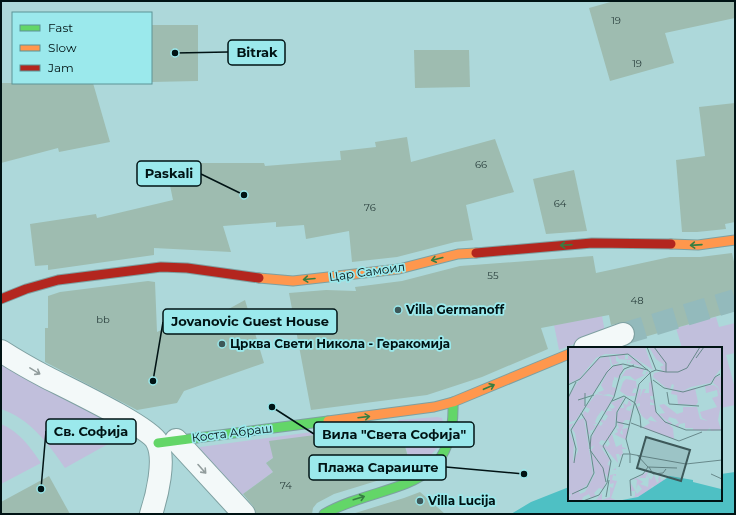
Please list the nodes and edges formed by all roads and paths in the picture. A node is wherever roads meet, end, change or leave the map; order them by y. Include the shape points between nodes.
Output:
1 (735, 240) edge
2 (1, 299) edge
3 (623, 334) tunnel mouth
4 (588, 347) edge
5 (1, 352) edge
6 (568, 354) edge
7 (453, 402) junction
8 (167, 442) junction
9 (151, 514) edge
10 (244, 514) edge
11 (324, 514) edge

1 -> 2 street, Цар Самоил via 690,245 592,244 458,254 399,269 293,281 161,267 58,280
3 - 4 street
5 -> 8 street, Коста Абраш
7 -> 6 street, Коста Абраш
8 -> 7 street, Коста Абраш via 413,410
11 -> 7 street via 348,502 422,478 434,467 450,443 454,428
8 - 9 street via 160,456 160,472
8 -> 10 street, Коста Абраш

